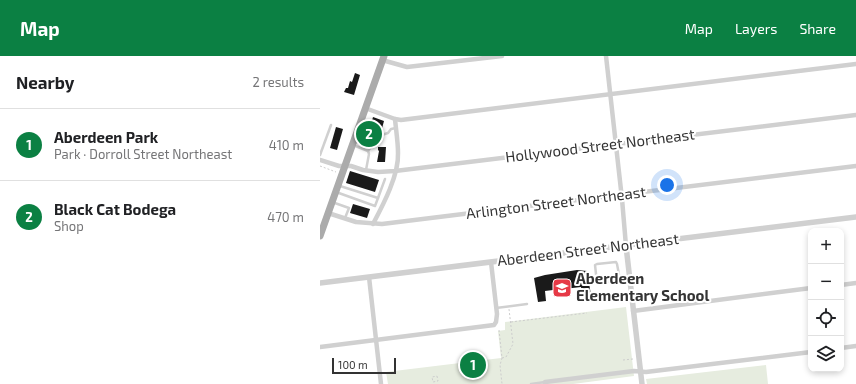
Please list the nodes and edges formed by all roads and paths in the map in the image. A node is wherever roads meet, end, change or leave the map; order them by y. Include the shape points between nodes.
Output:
1 (502, 56) edge
2 (606, 56) edge
3 (383, 58) edge
4 (856, 64) edge
5 (611, 94) junction
6 (365, 108) junction
7 (856, 115) edge
8 (395, 119) junction
9 (331, 125) dead end
10 (396, 128) junction
11 (352, 144) junction
12 (616, 144) junction
13 (368, 151) junction
14 (320, 155) edge
15 (320, 160) edge
16 (320, 166) edge
17 (345, 166) junction
18 (856, 166) edge
19 (366, 170) junction
20 (395, 171) junction
21 (337, 172) dead end
22 (384, 179) dead end
23 (337, 189) junction
24 (622, 194) junction
25 (378, 198) junction
26 (332, 202) junction
27 (328, 213) junction
28 (856, 217) edge
29 (345, 218) junction
30 (373, 224) junction
31 (320, 236) edge
32 (626, 246) junction
33 (490, 262) junction
34 (369, 277) junction
35 (629, 279) junction
36 (620, 280) junction
37 (320, 283) edge
38 (856, 283) edge
39 (844, 285) edge
40 (808, 288) edge
41 (527, 304) dead end
42 (509, 307) junction
43 (496, 308) junction
44 (633, 311) junction
45 (587, 313) dead end
46 (511, 322) junction
47 (499, 330) dead end
48 (376, 340) junction
49 (856, 346) edge
50 (320, 347) edge
51 (844, 348) edge
52 (808, 352) edge
53 (502, 358) junction
54 (633, 359) dead end
55 (623, 360) dead end
56 (640, 372) junction
57 (432, 379) dead end
58 (438, 379) dead end
59 (545, 383) edge
60 (381, 384) edge
61 (502, 384) edge
62 (530, 384) edge
63 (642, 384) edge

1 - 3 street via 407,67
2 - 5 street
3 - 6 main road
4 - 5 street
5 - 8 street via 422,118
5 - 12 street
6 - 8 street
6 - 11 main road
7 - 12 street, Hollywood Street Northeast
8 - 10 street
9 - 14 lane
10 - 13 lane via 378,136
10 - 20 street via 399,155
11 - 13 lane
11 - 17 main road
12 - 20 street, Hollywood Street Northeast
12 - 24 street
13 - 19 lane
15 - 17 street, Hollywood Street Northeast
16 - 21 path
17 - 19 street, Hollywood Street Northeast
17 - 23 main road
18 - 24 street, Arlington Street Northeast
19 - 20 street, Hollywood Street Northeast
20 - 30 street via 388,195
22 - 25 lane
23 - 25 lane
23 - 25 lane via 375,206
23 - 26 main road
24 - 30 street, Arlington Street Northeast
24 - 32 street
26 - 27 main road
26 - 29 lane via 349,208
27 - 29 street, Arlington Street Northeast
27 - 31 main road
28 - 32 street, Aberdeen Street Northeast
29 - 30 street, Arlington Street Northeast
32 - 33 street, Aberdeen Street Northeast
32 - 35 street
33 - 34 street, Aberdeen Street Northeast
33 - 43 street
34 - 37 street, Aberdeen Street Northeast
34 - 48 street
35 - 36 lane
35 - 44 street
36 - 36 lane via 597,283 595,265 616,262
38 - 39 street
40 - 44 street
41 - 42 lane
42 - 43 lane
42 - 46 path
43 - 48 street via 497,321 494,325
44 - 56 street
45 - 46 path
46 - 53 path via 513,344 506,357
47 - 53 path
48 - 50 street
48 - 60 street
49 - 51 street
52 - 56 street
53 - 61 path
54 - 55 path
56 - 59 street
56 - 63 street
57 - 58 path via 432,376 437,376
59 - 62 lane

